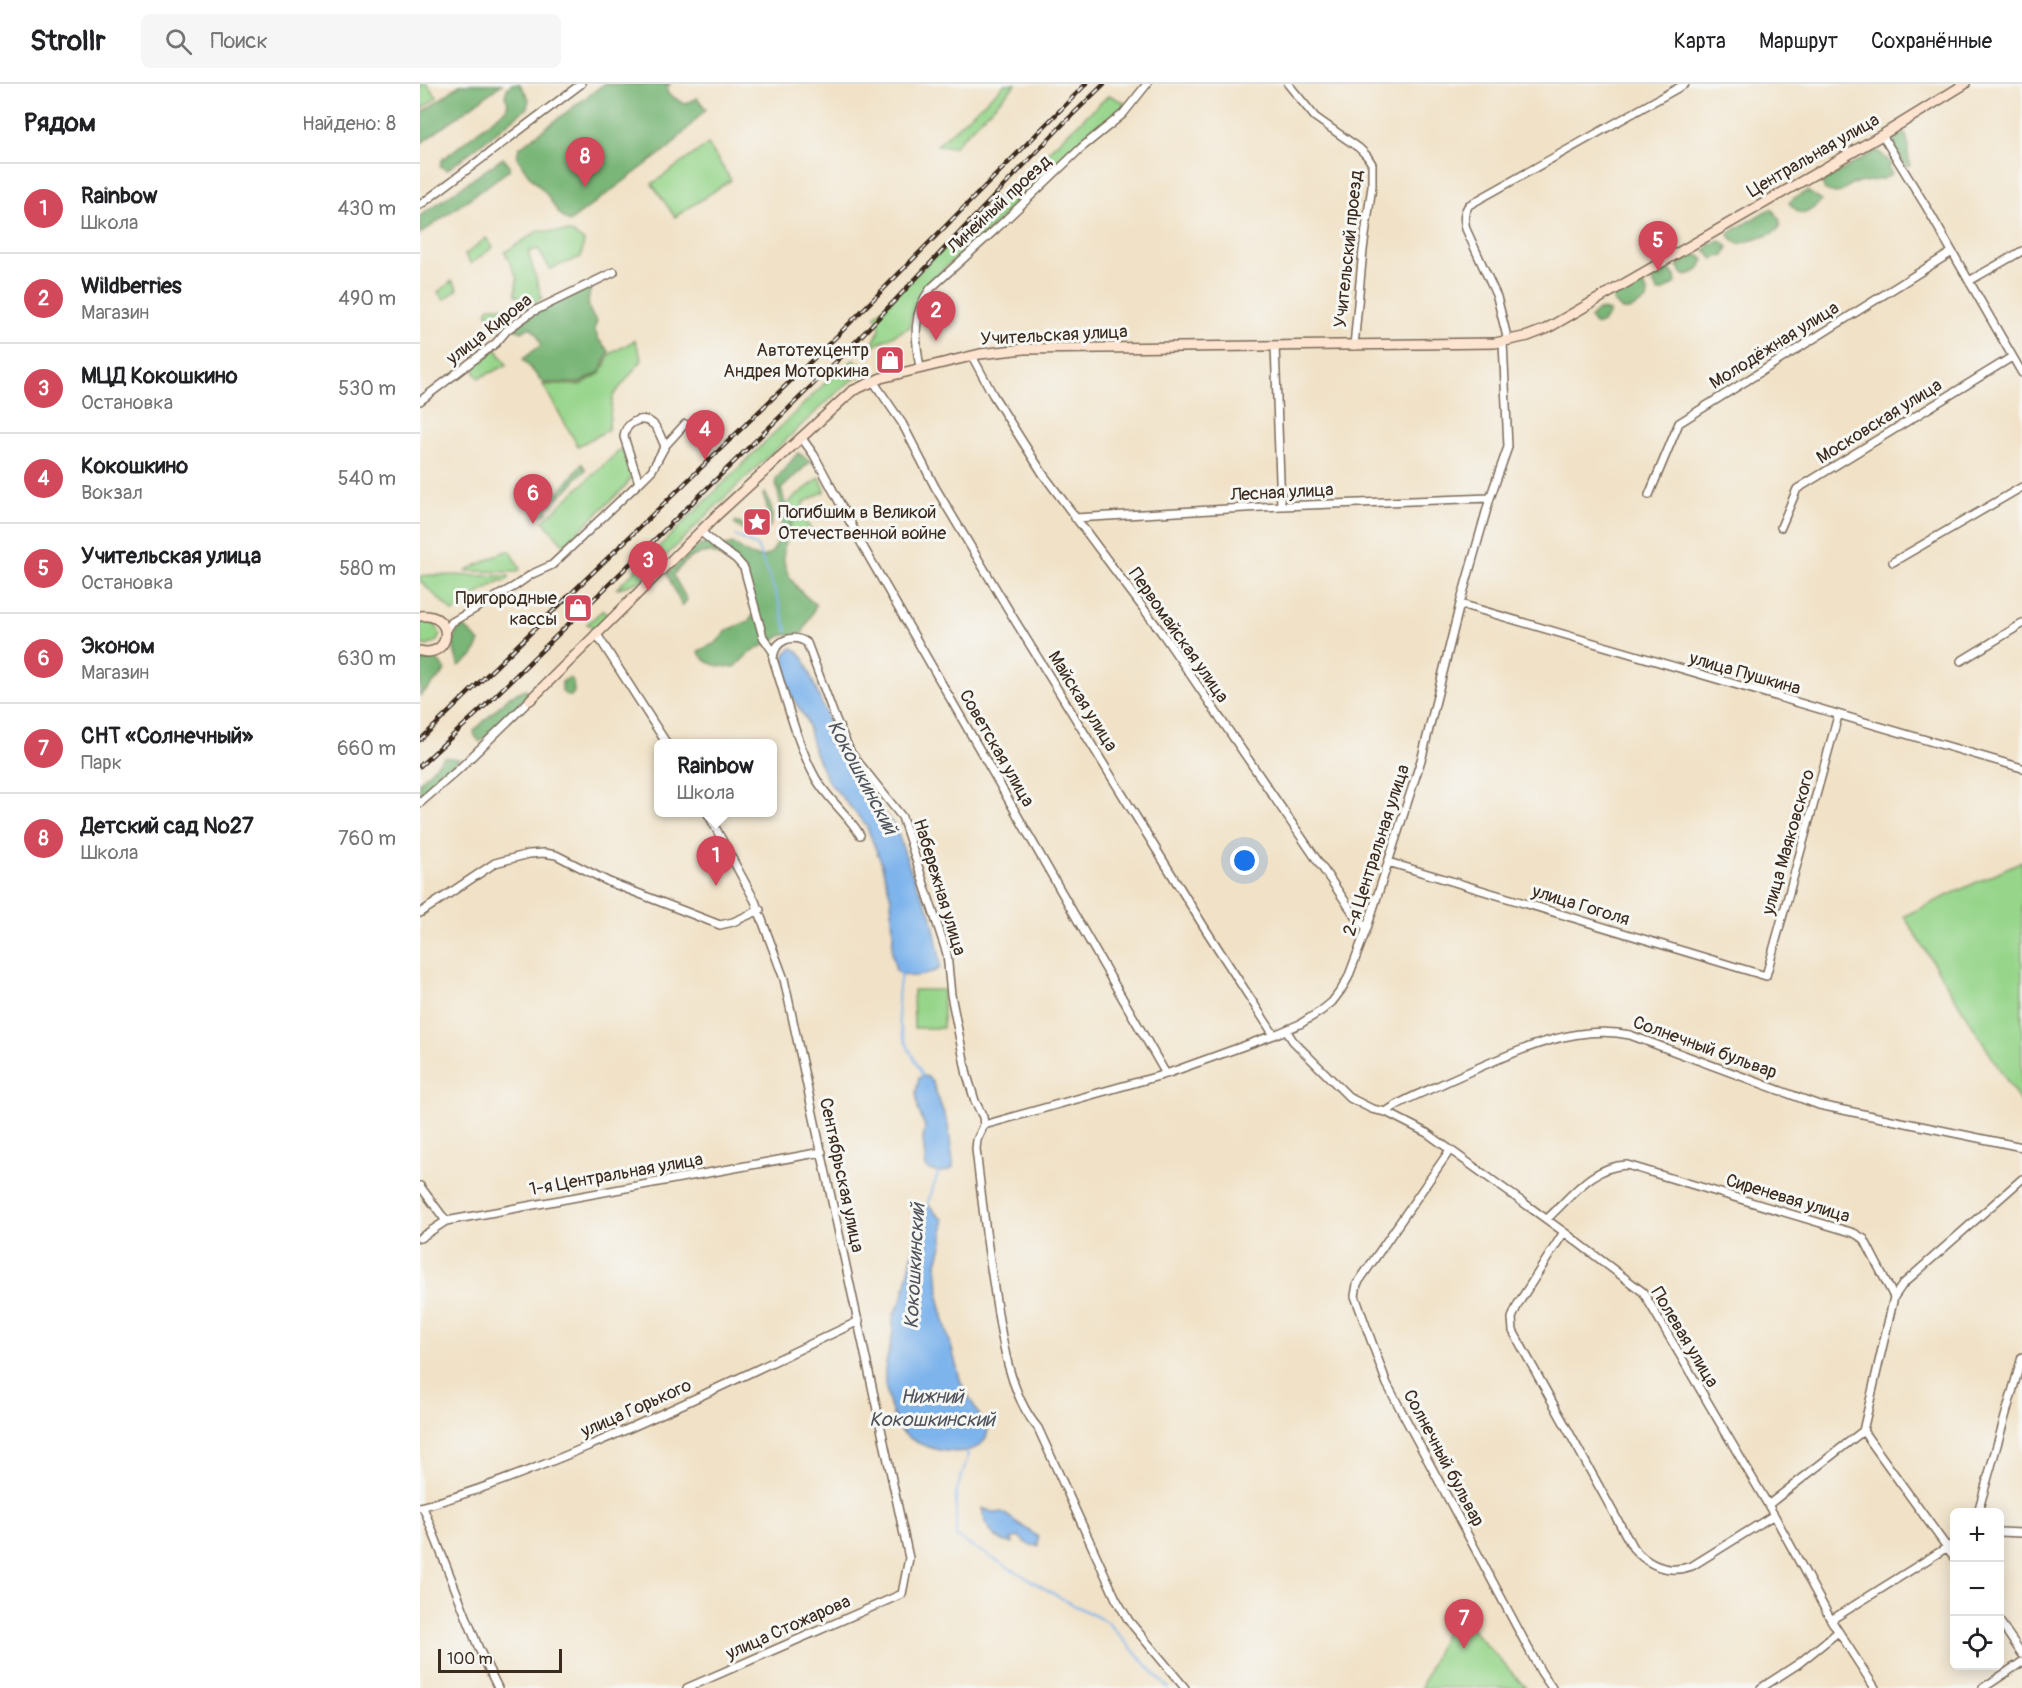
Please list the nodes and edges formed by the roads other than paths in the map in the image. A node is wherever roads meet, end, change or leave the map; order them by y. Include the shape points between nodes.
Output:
1 (581, 84) edge
2 (1148, 84) edge
3 (1288, 84) edge
4 (1685, 84) edge
5 (1965, 84) edge
6 (1882, 135) junction
7 (420, 206) edge
8 (1740, 216) joint
9 (2022, 251) edge
10 (1952, 252) junction
11 (614, 272) dead end
12 (1970, 281) junction
13 (1506, 342) junction
14 (1275, 346) junction
15 (1354, 346) junction
16 (972, 356) junction
17 (2012, 357) junction
18 (920, 368) junction
19 (2022, 373) edge
20 (873, 381) junction
21 (420, 401) edge
22 (685, 424) dead end
23 (801, 437) junction
24 (665, 446) junction
25 (639, 483) junction
26 (2022, 487) edge
27 (1649, 495) dead end
28 (1490, 498) junction
29 (1281, 506) junction
30 (1075, 518) junction
31 (1781, 527) dead end
32 (700, 531) junction
33 (1893, 562) dead end
34 (1460, 604) junction
35 (420, 616) edge
36 (2022, 624) edge
37 (443, 626) junction
38 (596, 633) junction
39 (775, 650) junction
40 (420, 651) edge
41 (1961, 661) dead end
42 (530, 700) joint
43 (1838, 716) junction
44 (664, 739) edge
45 (2022, 768) edge
46 (420, 803) edge
47 (708, 817) edge
48 (860, 835) dead end
49 (1388, 862) junction
50 (760, 910) junction
51 (420, 913) edge
52 (1367, 928) junction
53 (1766, 976) joint
54 (1286, 1030) junction
55 (1274, 1035) junction
56 (1166, 1074) junction
57 (1386, 1112) junction
58 (984, 1125) junction
59 (2022, 1148) edge
60 (1450, 1150) junction
61 (822, 1152) junction
62 (2022, 1179) edge
63 (420, 1186) edge
64 (1547, 1220) junction
65 (446, 1221) junction
66 (1564, 1232) junction
67 (420, 1238) edge
68 (1894, 1297) junction
69 (858, 1321) junction
70 (2022, 1358) edge
71 (1863, 1431) junction
72 (1768, 1505) junction
73 (421, 1507) edge
74 (1979, 1508) edge
75 (1774, 1515) junction
76 (2004, 1532) edge
77 (2022, 1533) edge
78 (1950, 1544) edge
79 (1950, 1546) edge
80 (902, 1594) joint
81 (1831, 1620) junction
82 (2004, 1628) edge
83 (1838, 1632) junction
84 (2022, 1654) edge
85 (2022, 1662) edge
86 (498, 1688) edge
87 (687, 1688) edge
88 (1185, 1688) edge
89 (1552, 1688) edge
90 (1761, 1688) edge
91 (1875, 1688) edge
92 (1983, 1688) edge

1 - 7 street
2 - 18 street, Линейный проезд via 1123,114 1081,148 931,288 917,319
3 - 15 street, Учительский проезд via 1315,117 1359,148 1372,164
4 - 13 street via 1469,205 1464,220 1466,229 1497,297
5 - 6 street, Центральная улица
6 - 8 street, Центральная улица
6 - 10 street
8 - 13 street, Учительская улица via 1546,328
9 - 12 street
10 - 12 street
10 - 27 street, Молодёжная улица via 1678,423
11 - 21 street, улица Кирова via 532,312
12 - 17 street
13 - 15 street, Учительская улица
13 - 28 street, 2-я Центральная улица via 1508,447
14 - 15 street, Учительская улица
14 - 16 street, Учительская улица via 1053,348
14 - 29 street
16 - 18 street, Учительская улица
16 - 30 street, Первомайская улица via 1043,474
17 - 19 street
17 - 31 street, Московская улица via 1797,489
18 - 20 street, Учительская улица
20 - 23 street, Учительская улица via 841,400
20 - 55 street, Майская улица via 902,423 935,487 1014,619
22 - 24 street
23 - 32 street, Учительская улица
23 - 56 street, Советская улица
24 - 25 street
24 - 25 street via 656,427 648,421 631,422 625,429
25 - 37 street via 552,565
26 - 33 street
28 - 29 street, Лесная улица
28 - 34 street, 2-я Центральная улица
29 - 30 street, Лесная улица
30 - 52 street, Первомайская улица via 1164,636
32 - 38 street, Учительская улица
32 - 39 street via 744,568 763,636
34 - 43 street, улица Пушкина
34 - 49 street, 2-я Центральная улица via 1422,757
35 - 37 street via 433,616
36 - 41 street
37 - 40 street via 445,640 438,649
38 - 42 street, Учительская улица
38 - 44 street
39 - 48 street via 773,658 808,764 827,796
39 - 58 street, Набережная улица via 783,640 791,638 807,643 851,753 902,817 947,954 967,1075
42 - 46 street
43 - 45 street, улица Пушкина
43 - 53 street, улица Маяковского
47 - 50 street, Сентябрьская улица
49 - 52 street, 2-я Центральная улица
49 - 53 street, улица Гоголя
50 - 51 street via 720,925 609,882 556,855 537,853 495,863
50 - 61 street, Сентябрьская улица via 784,979
52 - 54 street, 2-я Центральная улица via 1348,978 1332,1002
54 - 55 street, 2-я Центральная улица
54 - 57 street, Полевая улица via 1350,1098
55 - 56 street, 2-я Центральная улица
56 - 58 street, 2-я Центральная улица
57 - 59 street, Солнечный бульвар via 1495,1061 1558,1038 1617,1032 1819,1105
57 - 60 street, Полевая улица
58 - 88 street via 976,1149 1000,1329 1011,1374 1120,1606
60 - 64 street, Полевая улица
60 - 89 street, Солнечный бульвар via 1357,1284 1355,1296 1388,1384
61 - 65 street, 1-я Центральная улица
61 - 69 street, Сентябрьская улица
62 - 68 street via 1905,1281
63 - 65 street
64 - 66 street, Полевая улица
64 - 68 street, Сиреневая улица via 1602,1169 1627,1165 1854,1233 1864,1239
65 - 67 street, 1-я Центральная улица
66 - 72 street, Полевая улица via 1643,1293
66 - 75 street via 1518,1304 1512,1318 1513,1330 1633,1548 1647,1562 1677,1571 1692,1566
68 - 71 street
69 - 73 street, улица Горького via 615,1435 525,1473
69 - 80 street, Сентябрьская улица via 909,1558
70 - 74 street
71 - 72 street
71 - 78 street
72 - 75 street, Полевая улица
73 - 86 street
75 - 81 street, Полевая улица
76 - 77 street
79 - 81 street
80 - 87 street, улица Стожарова
81 - 83 street, Полевая улица
82 - 84 street
83 - 90 street
83 - 91 street, Полевая улица
85 - 92 street

